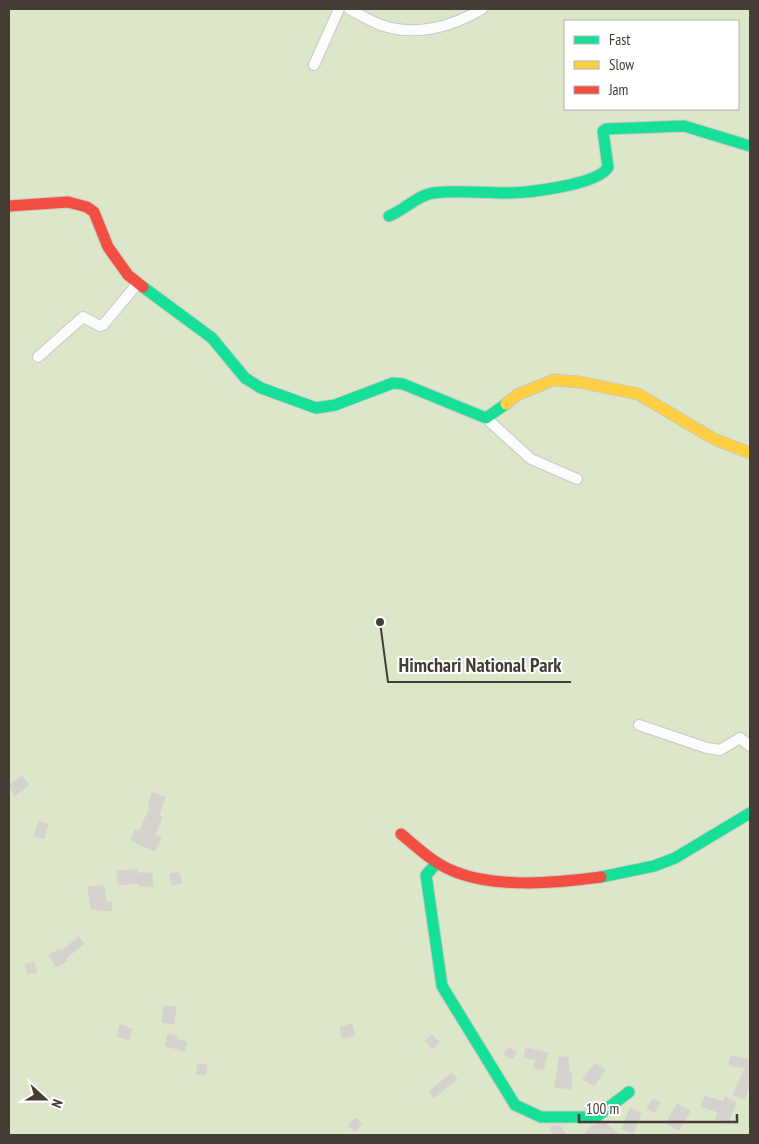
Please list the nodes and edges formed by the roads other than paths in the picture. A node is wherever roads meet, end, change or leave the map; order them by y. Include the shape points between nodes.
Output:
1 (339, 9) edge
2 (349, 9) edge
3 (482, 9) edge
4 (314, 65) dead end
5 (750, 146) edge
6 (9, 206) edge
7 (389, 216) dead end
8 (138, 283) junction
9 (38, 356) dead end
10 (486, 418) junction
11 (750, 453) edge
12 (577, 480) dead end
13 (639, 725) dead end
14 (750, 746) edge
15 (750, 813) edge
16 (401, 834) dead end
17 (438, 863) junction
18 (629, 1092) dead end

1 - 4 street
2 - 3 street via 380,25 404,31 426,30 468,17
5 - 7 street via 684,126 606,128 602,131 608,167 583,183 508,193 432,193
6 - 8 street via 68,202 87,207 94,212 108,247 128,275
8 - 9 street via 103,325 83,317
8 - 10 street via 189,318 212,338 249,382 261,388 316,408 336,405 393,383 403,384
10 - 11 street via 517,395 553,380 579,382 638,394 714,439
10 - 12 street via 531,459
13 - 14 street via 707,748 720,750 740,738
15 - 17 street via 675,857 605,877 496,882 460,874
16 - 17 street
17 - 18 street via 426,875 442,986 515,1105 541,1117 596,1117

